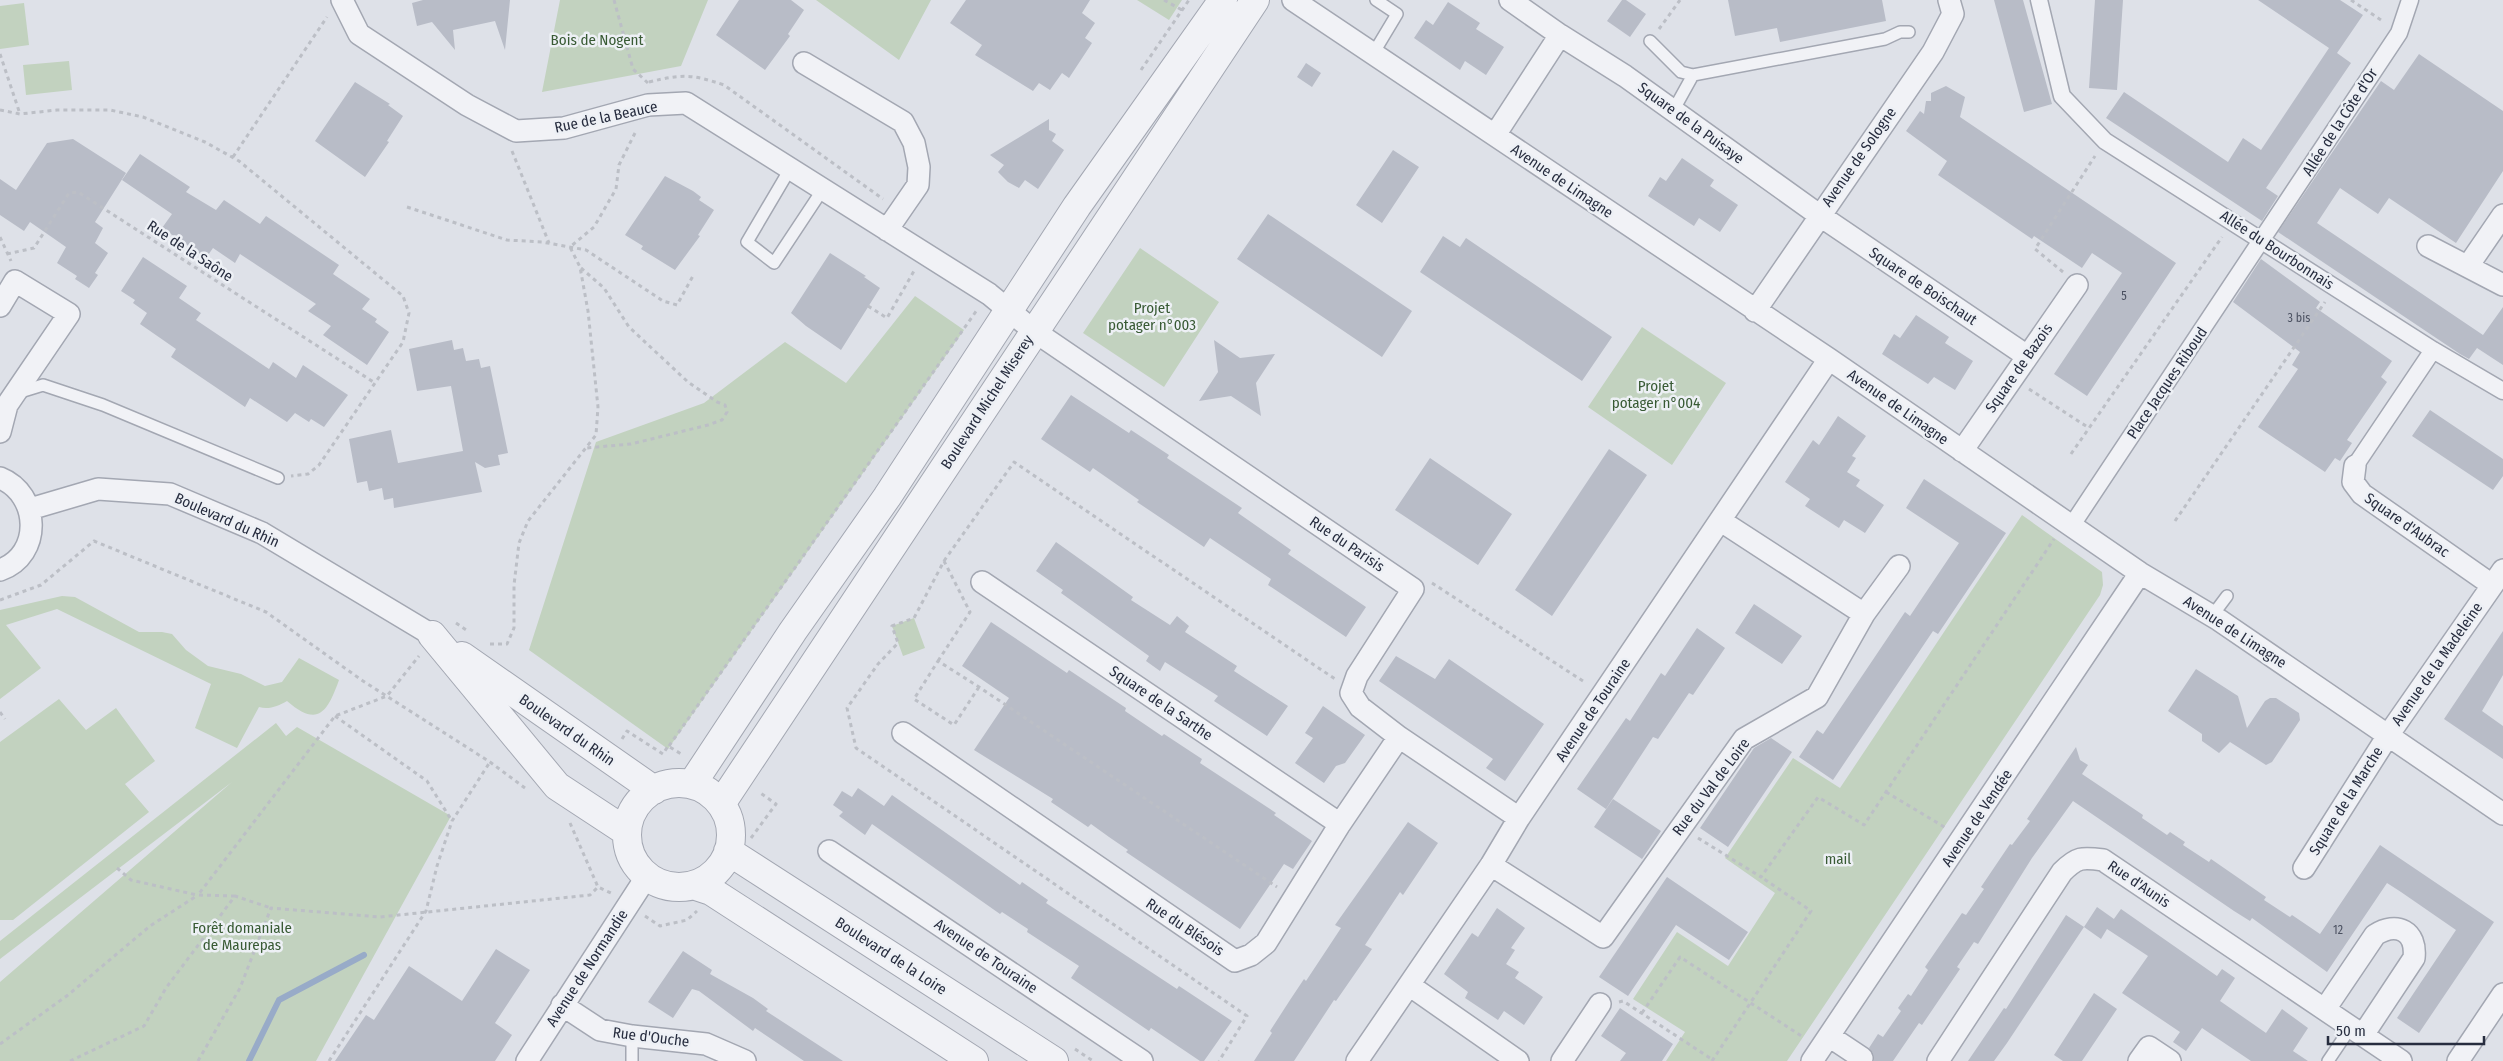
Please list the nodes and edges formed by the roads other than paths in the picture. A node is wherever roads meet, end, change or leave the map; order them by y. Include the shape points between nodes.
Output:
1 (342, 0) edge
2 (1223, 0) edge
3 (1255, 0) edge
4 (1293, 0) edge
5 (1376, 0) edge
6 (1510, 0) edge
7 (1949, 0) edge
8 (2040, 0) edge
9 (2410, 0) edge
10 (1909, 32) dead end
11 (1560, 35) junction
12 (1650, 41) dead end
13 (1373, 54) junction
14 (804, 63) dead end
15 (1693, 76) junction
16 (1673, 111) junction
17 (1495, 135) junction
18 (790, 169) junction
19 (823, 190) junction
20 (1819, 215) junction
21 (2503, 215) edge
22 (887, 230) junction
23 (2262, 241) junction
24 (2428, 246) dead end
25 (2468, 266) junction
26 (2077, 284) road end
27 (2503, 285) edge
28 (999, 302) junction
29 (0, 306) edge
30 (1755, 312) junction
31 (1034, 331) junction
32 (2433, 350) junction
33 (2027, 356) junction
34 (1829, 359) junction
35 (2503, 391) edge
36 (7, 401) edge
37 (0, 432) edge
38 (1962, 451) junction
39 (2355, 466) joint
40 (0, 478) edge
41 (278, 478) road end
42 (30, 509) junction
43 (1721, 521) junction
44 (2069, 523) junction
45 (1899, 566) dead end
46 (0, 570) edge
47 (2140, 573) junction
48 (2498, 577) edge
49 (982, 582) dead end
50 (2227, 596) dead end
51 (1864, 614) junction
52 (2212, 616) junction
53 (432, 635) junction
54 (903, 733) dead end
55 (2388, 734) junction
56 (1399, 737) junction
57 (698, 776) junction
58 (654, 790) junction
59 (721, 804) junction
60 (2503, 814) edge
61 (1519, 818) junction
62 (1340, 824) junction
63 (627, 832) junction
64 (728, 851) junction
65 (829, 851) dead end
66 (1491, 865) junction
67 (2304, 868) dead end
68 (647, 876) junction
69 (696, 897) junction
70 (1408, 985) junction
71 (2503, 994) edge
72 (1600, 1004) road end
73 (562, 1005) junction
74 (2325, 1009) junction
75 (2357, 1031) junction
76 (632, 1036) junction
77 (1820, 1048) edge
78 (1862, 1058) dead end
79 (527, 1061) edge
80 (632, 1061) edge
81 (745, 1061) edge
82 (974, 1061) edge
83 (1054, 1061) edge
84 (1142, 1061) edge
85 (1357, 1061) edge
86 (1518, 1061) edge
87 (1562, 1061) edge
88 (1938, 1061) edge
89 (2139, 1061) edge
90 (2170, 1061) edge
91 (2328, 1061) edge
92 (2401, 1061) edge
93 (2458, 1061) edge

1 - 18 street, Rue de la Beauce via 358,34 467,105 516,131 564,128 648,104 686,103
2 - 28 street via 1077,206
3 - 31 street, Boulevard Michel Miserey
4 - 13 street, Avenue de Limagne
5 - 13 lane via 1397,14
6 - 11 street, Square de la Puisaye
7 - 20 street, Avenue de Sologne via 1953,14 1933,52
8 - 23 street, Allée du Bourbonnais via 2062,96 2105,141
9 - 23 street, Allée de la Côte d'Or via 2399,33
10 - 15 lane
11 - 16 street, Square de la Puisaye
11 - 17 street
12 - 15 lane via 1680,72
13 - 17 street, Avenue de Limagne
14 - 22 street via 903,122 914,143 919,167 918,185
15 - 16 lane
16 - 20 street, Square de la Puisaye
17 - 30 street, Avenue de Limagne
18 - 19 street, Rue de la Beauce
18 - 19 lane via 746,242 774,263
19 - 22 street, Rue de la Beauce
20 - 30 street, Avenue de Sologne
20 - 33 street, Square de Boischaut
21 - 25 street
22 - 28 street, Rue de la Beauce
23 - 32 street, Allée du Bourbonnais
23 - 44 street, Place Jacques Riboud
24 - 25 street
25 - 27 street
26 - 33 street, Square de Bazois
28 - 31 street, Rue du Parisis
28 - 57 street via 886,497
29 - 36 street via 15,281 69,314
30 - 34 street, Avenue de Limagne
31 - 56 street, Rue du Parisis via 1413,589 1357,676 1351,692 1360,707
31 - 59 street, Boulevard Michel Miserey
32 - 35 street, Allée du Bourbonnais
32 - 39 street, Square d'Aubrac
33 - 38 street, Square de Bazois
34 - 38 street, Avenue de Limagne
34 - 43 street, Avenue de Touraine
36 - 37 street
36 - 41 lane via 43,385 103,405
38 - 44 street, Avenue de Limagne
39 - 48 street, Square d'Aubrac via 2353,482 2362,494
40 - 42 street via 14,486
42 - 46 street via 32,526 28,543 20,557
42 - 53 street, Boulevard du Rhin via 98,490 170,494 262,532
43 - 51 street
43 - 61 street, Avenue de Touraine
44 - 47 street, Avenue de Limagne
45 - 51 street, Rue du Val de Loire
47 - 52 street, Avenue de Limagne
47 - 77 street, Avenue de Vendée
48 - 55 street, Avenue de la Madeleine
49 - 62 street, Square de la Sarthe
50 - 52 lane
51 - 66 street, Rue du Val de Loire via 1817,697 1744,739 1602,937
52 - 55 street, Avenue de Limagne
53 - 58 street, Boulevard du Rhin
53 - 63 street, Boulevard du Rhin via 557,786
54 - 62 street, Rue du Blésois via 1235,961 1251,956 1266,943
55 - 60 street, Avenue de Limagne
55 - 67 street, Square de la Marche
56 - 61 street
56 - 62 street, Rue du Blésois
57 - 58 street
57 - 59 street
58 - 63 street via 634,810
59 - 64 street via 731,835
61 - 66 street, Avenue de Touraine
63 - 68 street via 630,852
64 - 69 street via 720,867
64 - 83 street, Boulevard de la Loire
65 - 84 street, Avenue de Touraine
66 - 70 street, Avenue de Touraine
68 - 69 street
68 - 73 street, Avenue de Normandie
69 - 82 street via 711,890
70 - 85 street, Avenue de Touraine
70 - 86 street
71 - 93 street
72 - 87 street
73 - 76 street, Rue d'Ouche via 600,1030
73 - 79 street, Avenue de Normandie
74 - 75 street, Rue d'Aunis
74 - 75 street via 2375,935 2386,928 2398,928 2410,935 2415,945 2414,958
74 - 88 street, Rue d'Aunis via 2103,860 2086,858 2074,860 2062,872
75 - 91 lane
75 - 92 street, Rue d'Aunis
76 - 80 lane
76 - 81 street, Rue d'Ouche via 706,1044
77 - 78 street
89 - 90 street via 2149,1047

